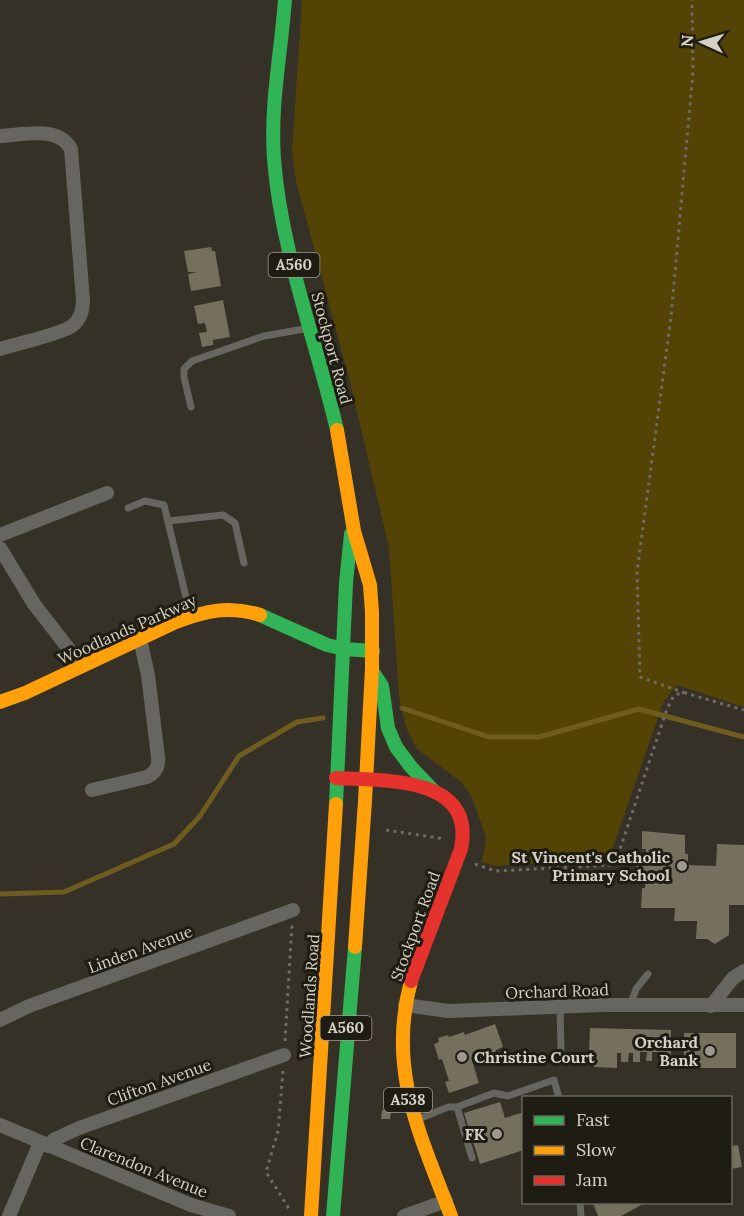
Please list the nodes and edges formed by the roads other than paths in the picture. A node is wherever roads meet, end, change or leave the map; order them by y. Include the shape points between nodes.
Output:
1 (285, 0) edge
2 (0, 136) edge
3 (310, 328) junction
4 (0, 348) edge
5 (191, 407) dead end
6 (107, 493) dead end
7 (128, 508) dead end
8 (168, 521) junction
9 (352, 525) junction
10 (0, 535) edge
11 (0, 548) edge
12 (244, 563) dead end
13 (190, 616) junction
14 (140, 639) junction
15 (344, 649) junction
16 (373, 651) junction
17 (82, 666) junction
18 (372, 671) junction
19 (0, 702) edge
20 (336, 778) junction
21 (367, 780) junction
22 (92, 790) dead end
23 (434, 790) junction
24 (293, 910) road end
25 (744, 972) edge
26 (648, 974) dead end
27 (405, 1005) junction
28 (630, 1005) junction
29 (744, 1005) edge
30 (711, 1006) junction
31 (560, 1007) junction
32 (0, 1020) edge
33 (561, 1048) dead end
34 (284, 1055) road end
35 (558, 1096) edge
36 (457, 1107) junction
37 (414, 1121) junction
38 (0, 1125) edge
39 (44, 1144) junction
40 (472, 1158) dead end
41 (446, 1201) junction
42 (9, 1216) edge
43 (229, 1216) edge
44 (311, 1216) edge
45 (333, 1216) edge
46 (404, 1216) edge
47 (451, 1216) edge

1 - 3 main road, Stockport Road / A560 via 274,160 282,213
2 - 4 street via 54,134 71,149 83,300 80,317 67,329
3 - 5 lane via 264,336 192,361 184,369
3 - 9 main road, Stockport Road / A560 via 340,441
6 - 10 street
7 - 8 lane via 145,501 164,505
8 - 12 lane via 224,515 235,523
8 - 13 lane
9 - 15 main road, Stockport Road / A560
9 - 16 main road, Stockport Road / A560 via 370,582
11 - 17 street via 24,590
13 - 14 main road, Woodlands Parkway
13 - 15 main road, Woodlands Parkway via 224,608 243,609
14 - 17 main road, Woodlands Parkway
14 - 22 street via 148,675 157,767 147,777
15 - 16 main road, Woodlands Parkway
15 - 20 main road, Stockport Road / A560
16 - 18 main road, Stockport Road / A560
17 - 19 main road, Woodlands Parkway
18 - 21 main road, Stockport Road / A560
18 - 23 main road, Stockport Road via 382,686 388,728 396,747
20 - 21 main road
20 - 44 main road, Woodlands Road / A560
21 - 23 main road
21 - 45 main road, A560
23 - 27 main road, Stockport Road / A538 via 451,803 462,842 411,977
24 - 32 street, Linden Avenue
25 - 30 street via 732,978
26 - 28 lane
27 - 31 street, Orchard Road via 448,1011
27 - 37 main road, Stockport Road / A538 via 403,1080
28 - 30 street, Orchard Road
28 - 31 street, Orchard Road
29 - 30 street, Orchard Road
31 - 33 lane
34 - 39 street, Clifton Avenue
35 - 36 lane via 554,1080 508,1096 494,1093
36 - 37 lane
36 - 40 lane
37 - 41 main road, Stockport Road / A538
38 - 39 street, Clarendon Avenue
39 - 42 street
39 - 43 street, Clarendon Avenue via 190,1205
41 - 46 street
41 - 47 main road, Stockport Road / A538

